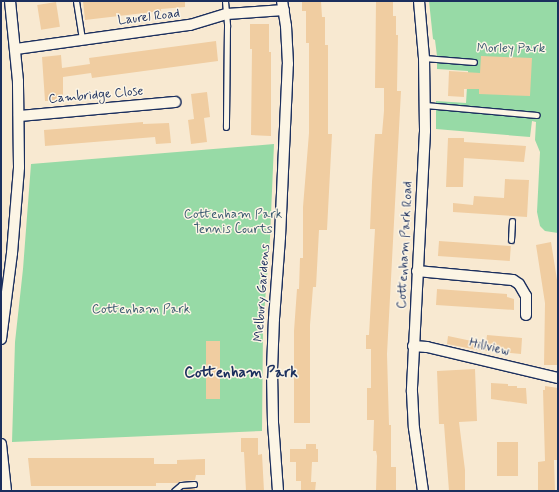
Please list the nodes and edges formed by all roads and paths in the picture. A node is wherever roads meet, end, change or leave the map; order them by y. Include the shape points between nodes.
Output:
1 (10, 1) edge
2 (76, 1) edge
3 (226, 1) edge
4 (419, 1) edge
5 (283, 6) edge
6 (227, 14) junction
7 (82, 39) junction
8 (16, 49) junction
9 (424, 58) junction
10 (474, 62) dead end
11 (175, 102) dead end
12 (425, 105) junction
13 (19, 116) junction
14 (538, 116) dead end
15 (226, 127) dead end
16 (512, 222) dead end
17 (511, 240) dead end
18 (417, 271) junction
19 (526, 315) dead end
20 (1, 338) edge
21 (413, 346) junction
22 (558, 378) edge
23 (1, 444) edge
24 (194, 484) dead end
25 (6, 491) edge
26 (174, 491) edge
27 (278, 491) edge
28 (423, 491) edge

1 - 8 street
2 - 7 lane
3 - 6 lane
4 - 9 street, Cottenham Park Road
5 - 6 street, Laurel Road
5 - 27 street, Melbury Gardens via 288,64 287,114 272,370
6 - 7 street, Laurel Road via 190,25
6 - 15 lane
7 - 8 street, Laurel Road
8 - 13 street
9 - 10 lane
9 - 12 street, Cottenham Park Road
11 - 13 street, Cambridge Close
12 - 14 lane
12 - 18 street, Cottenham Park Road
13 - 20 street via 15,226
16 - 17 lane
18 - 19 street via 513,280 519,284 526,296
18 - 21 street, Cottenham Park Road
21 - 22 street, Hillview via 427,347
21 - 28 street, Cottenham Park Road via 413,406
23 - 25 street
24 - 26 lane via 181,484

